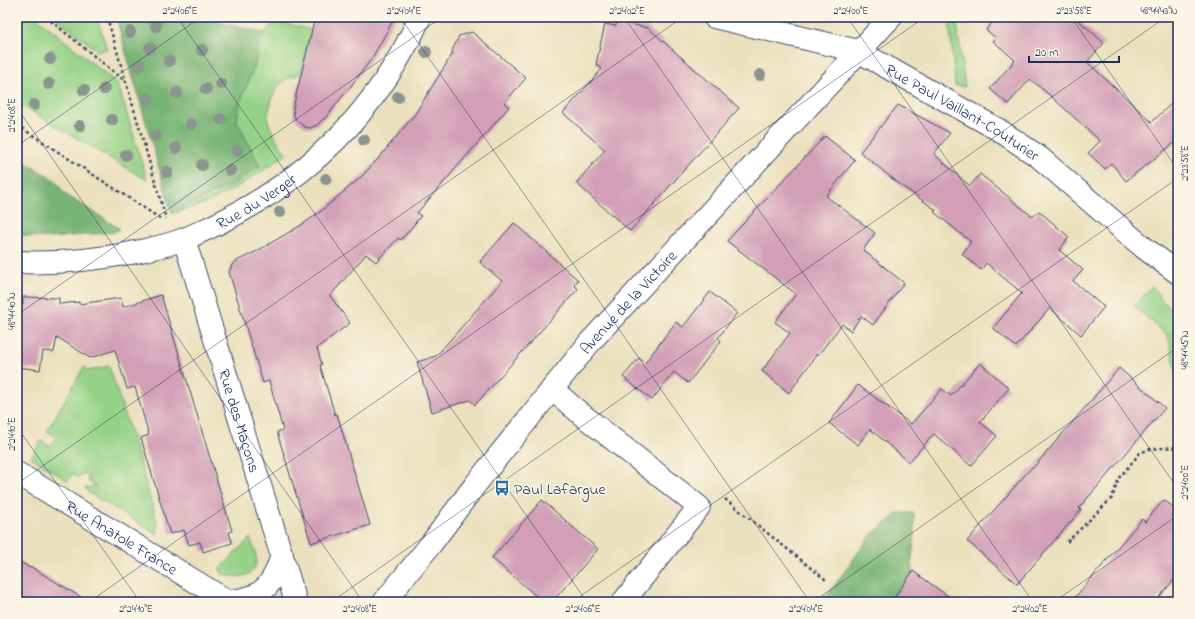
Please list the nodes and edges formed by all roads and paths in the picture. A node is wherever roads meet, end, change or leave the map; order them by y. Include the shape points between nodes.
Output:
1 (46, 17) edge
2 (107, 17) edge
3 (420, 17) edge
4 (714, 17) edge
5 (890, 17) edge
6 (858, 51) junction
7 (126, 81) junction
8 (17, 125) edge
9 (184, 239) junction
10 (17, 262) edge
11 (1178, 274) edge
12 (552, 390) junction
13 (1178, 447) edge
14 (17, 472) edge
15 (699, 507) junction
16 (1067, 542) dead end
17 (282, 555) junction
18 (826, 580) dead end
19 (228, 602) edge
20 (296, 602) edge
21 (384, 602) edge
22 (623, 602) edge

1 - 7 path
2 - 7 path
3 - 9 street, Rue du Verger via 401,56 382,85 363,111 326,151 265,198
4 - 6 street, Rue Paul Vaillant-Couturier
5 - 6 street, Avenue de la Victoire
6 - 11 street, Rue Paul Vaillant-Couturier via 999,130 1039,157
6 - 12 street, Avenue de la Victoire via 590,342
7 - 8 path via 167,223
9 - 10 street, Rue du Verger via 87,260 59,263
9 - 17 street, Rue des Maçons
12 - 15 street
12 - 21 street, Avenue de la Victoire
13 - 16 path via 1150,449 1140,454 1119,478 1112,498
14 - 19 street, Rue Anatole France
15 - 18 path via 722,497
15 - 22 street
17 - 19 street, Rue Anatole France via 273,578 261,592
17 - 20 street, Rue des Maçons

